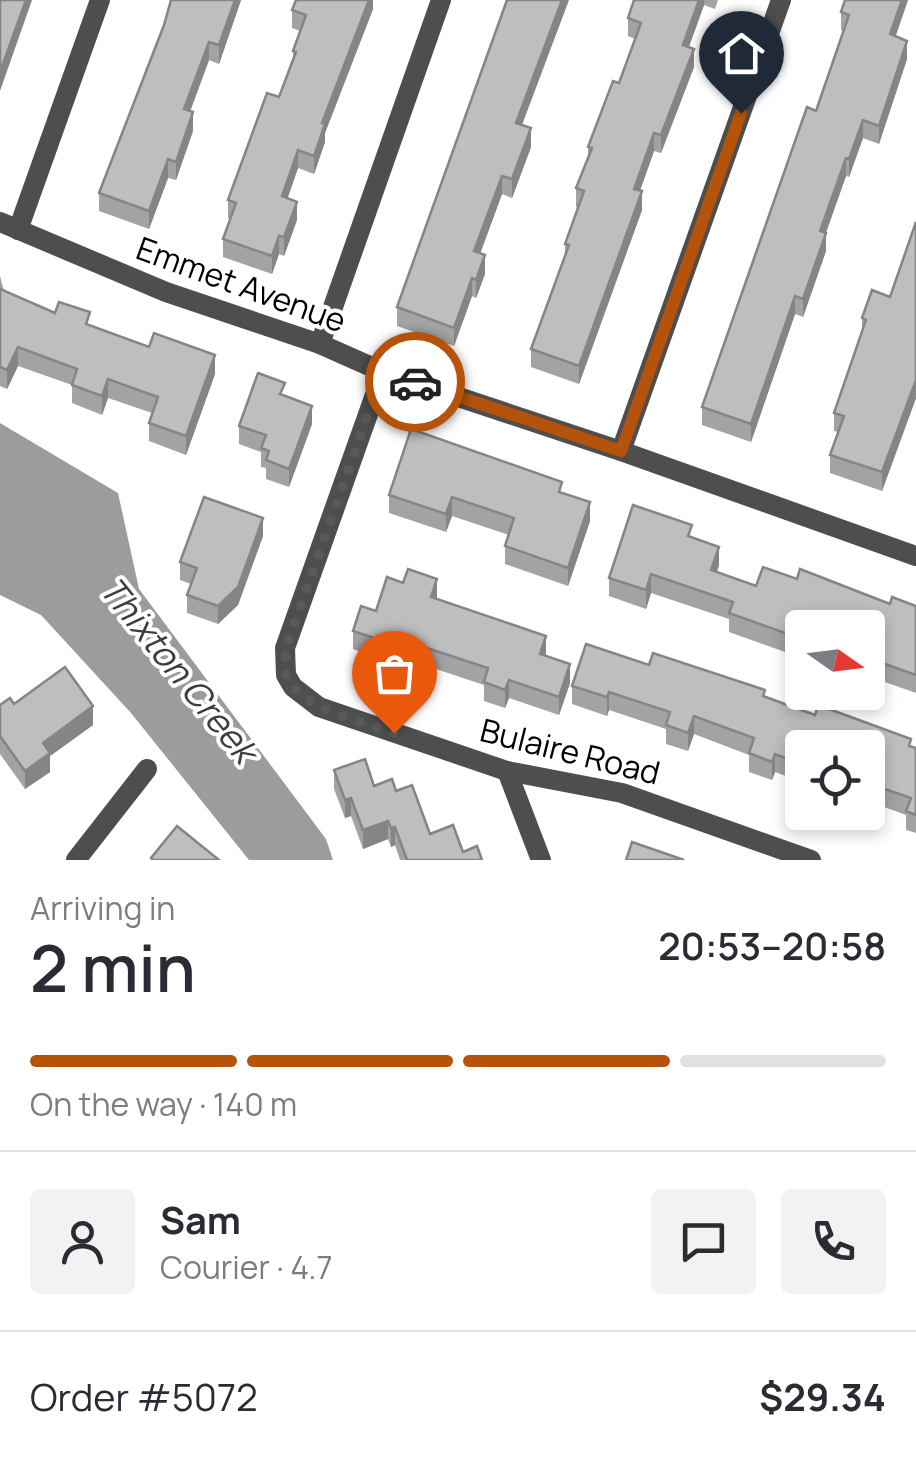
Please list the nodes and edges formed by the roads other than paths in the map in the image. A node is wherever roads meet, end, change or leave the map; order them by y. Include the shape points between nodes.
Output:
1 (100, 0) edge
2 (441, 0) edge
3 (781, 0) edge
4 (9, 226) edge
5 (320, 344) junction
6 (383, 372) junction
7 (621, 451) junction
8 (916, 556) edge
9 (147, 769) dead end
10 (507, 771) junction
11 (76, 860) edge
12 (542, 860) edge
13 (812, 860) edge

1 - 4 street
2 - 5 street
3 - 7 street
4 - 5 street, Emmet Avenue via 166,292
5 - 6 street, Emmet Avenue
6 - 7 street, Emmet Avenue
6 - 10 street, Bulaire Road via 286,648 286,674 320,707
7 - 8 street, Emmet Avenue
9 - 11 street
10 - 12 street
10 - 13 street, Bulaire Road via 622,792

